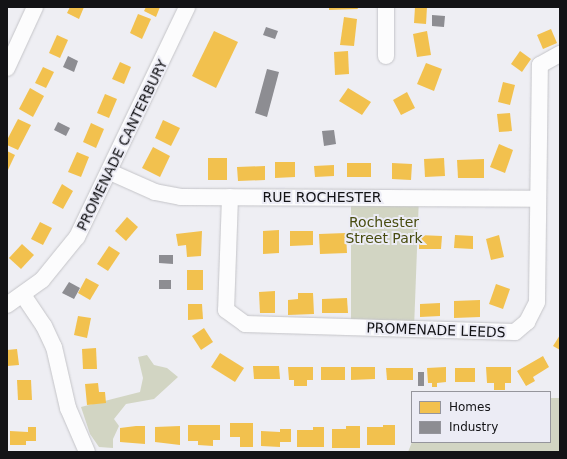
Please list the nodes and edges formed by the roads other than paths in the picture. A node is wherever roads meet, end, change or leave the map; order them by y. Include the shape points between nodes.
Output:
1 (35, 7) edge
2 (187, 7) edge
3 (386, 7) edge
4 (560, 54) edge
5 (386, 56) dead end
6 (7, 68) edge
7 (110, 172) junction
8 (230, 197) junction
9 (538, 199) junction
10 (23, 295) junction
11 (7, 305) edge
12 (87, 452) edge

1 - 6 street
2 - 7 street, PROMENADE CANTERBURY
3 - 5 street
4 - 9 street, PROMENADE LEEDS via 540,65
7 - 8 street, RUE ROCHESTER via 168,196
7 - 10 street, PROMENADE CANTERBURY via 77,237 60,260
8 - 9 street, RUE ROCHESTER
8 - 9 street, PROMENADE LEEDS via 226,310 244,324 514,332 527,322 537,302
10 - 11 street, PROMENADE CANTERBURY
10 - 12 street via 54,346 68,408

